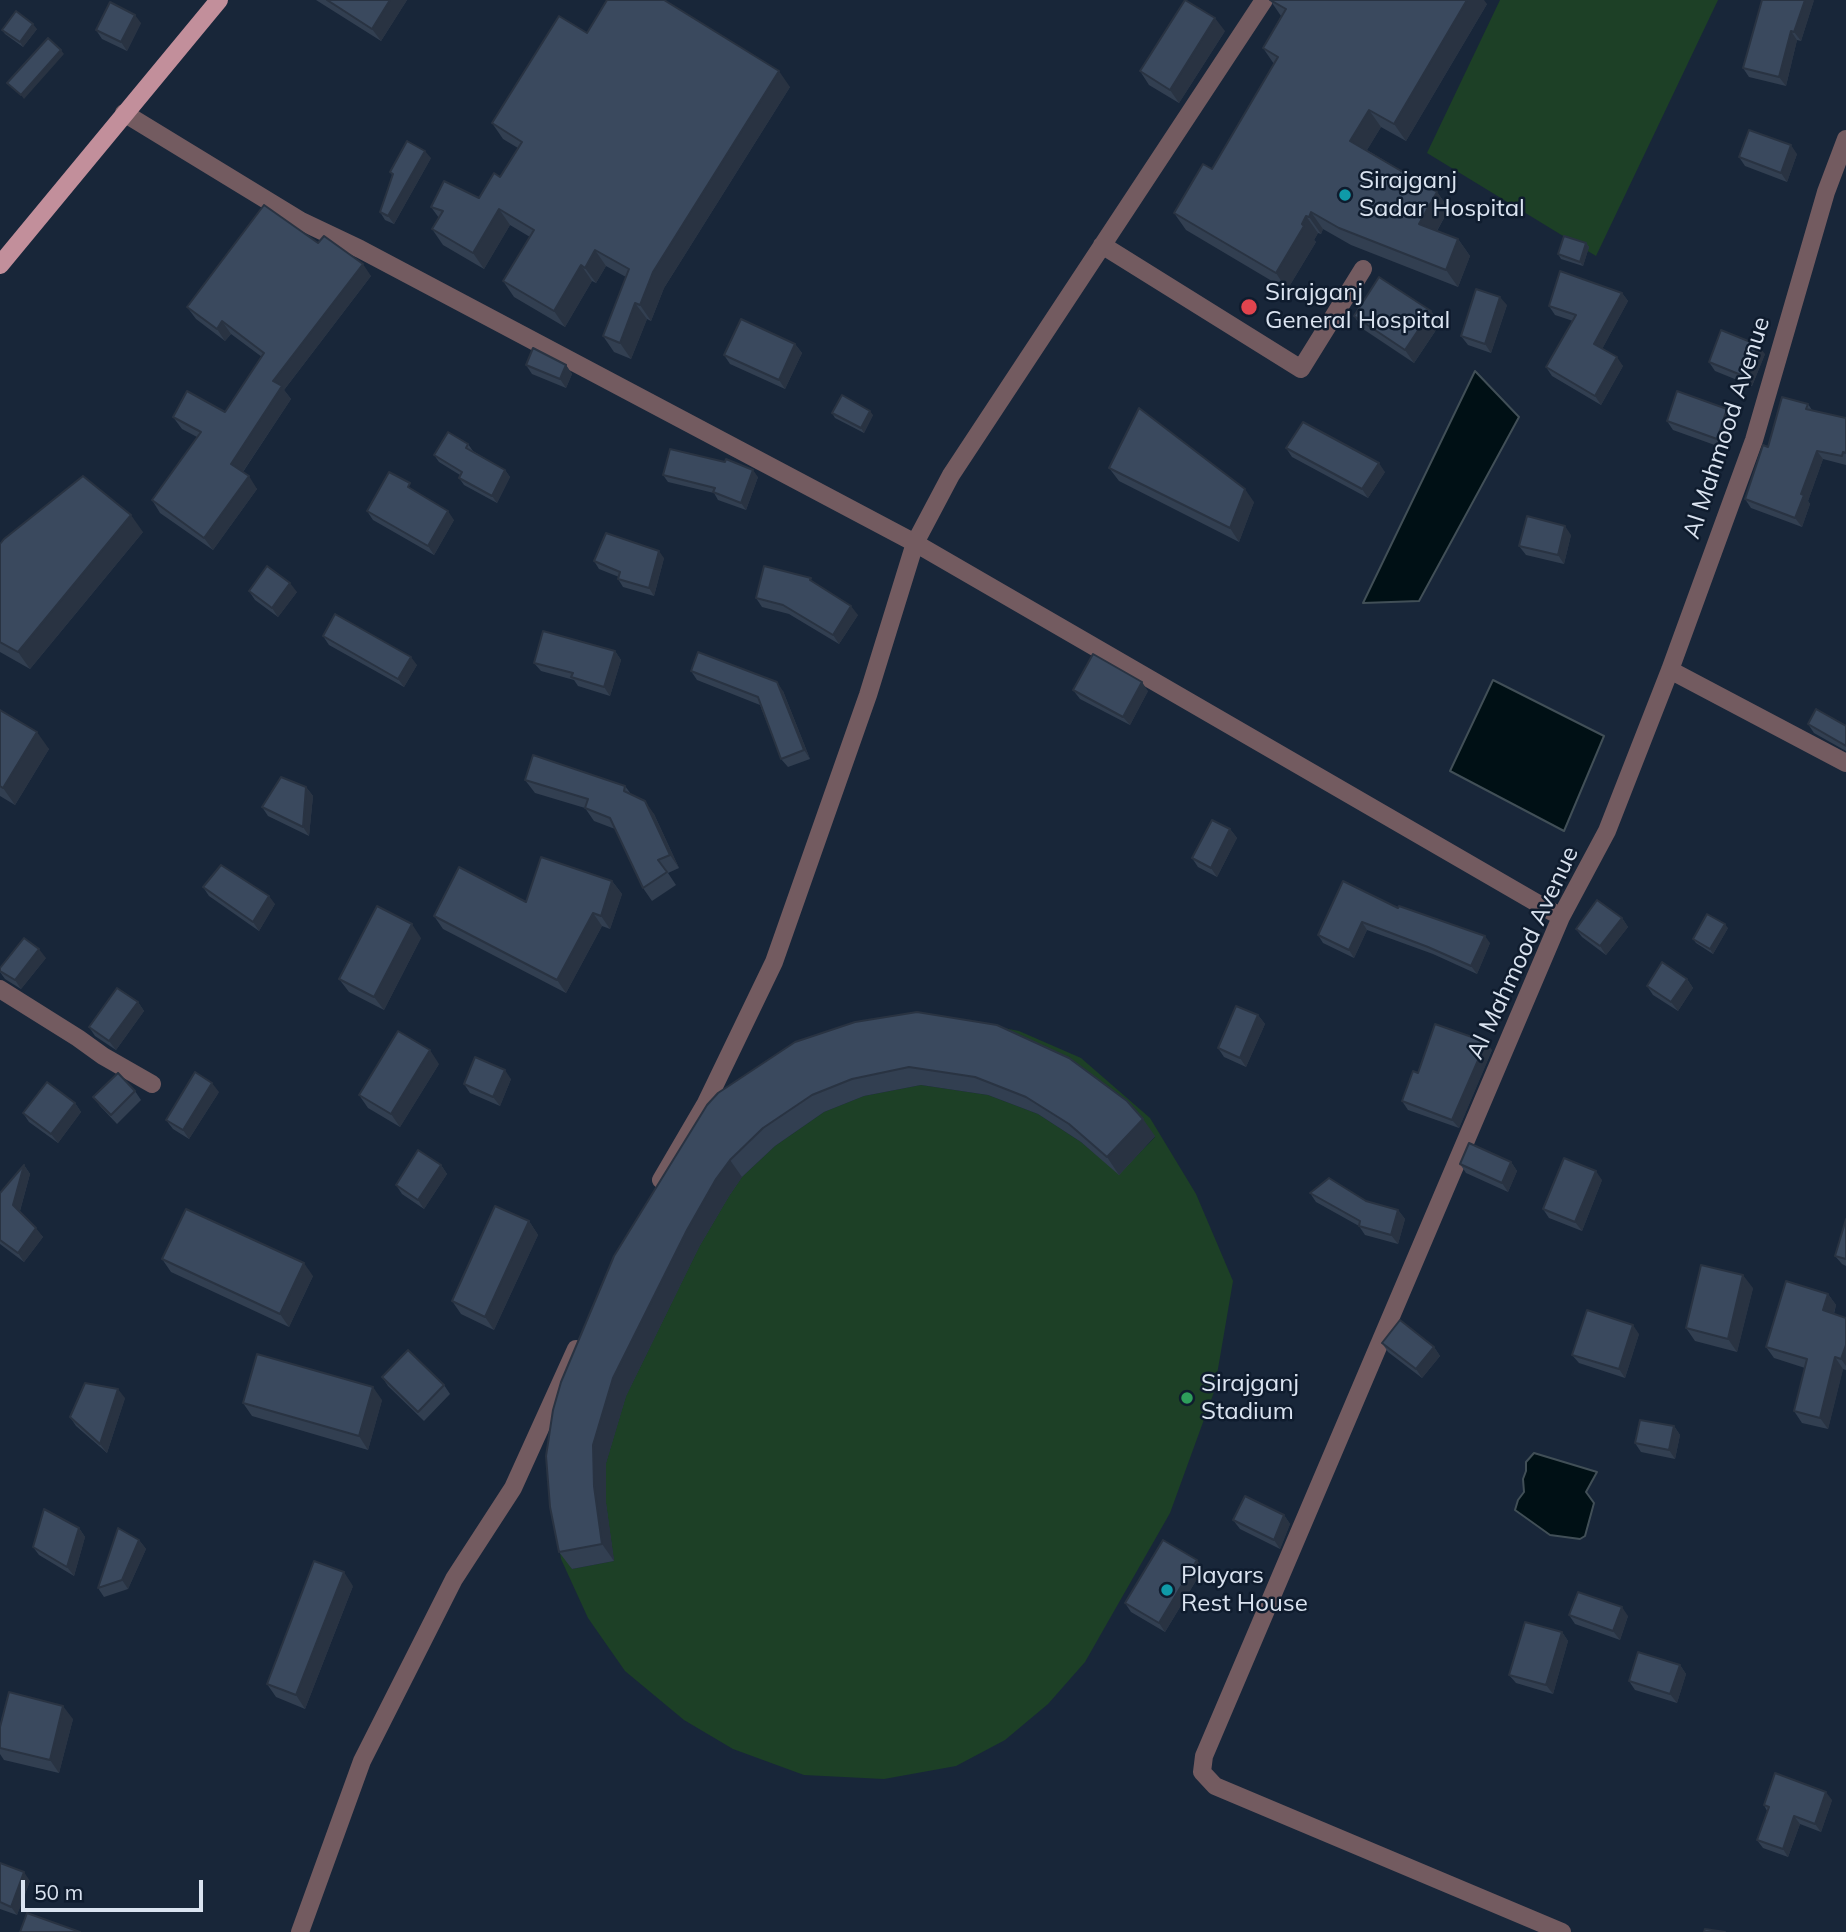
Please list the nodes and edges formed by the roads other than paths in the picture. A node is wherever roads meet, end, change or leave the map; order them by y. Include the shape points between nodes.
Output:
1 (219, 0) edge
2 (1264, 0) edge
3 (124, 113) junction
4 (1846, 139) edge
5 (1102, 245) junction
6 (0, 265) edge
7 (1363, 269) dead end
8 (915, 543) junction
9 (1670, 670) junction
10 (1846, 763) edge
11 (1561, 917) junction
12 (0, 989) edge
13 (152, 1084) dead end
14 (653, 1194) edge
15 (586, 1329) edge
16 (300, 1932) edge
17 (1562, 1932) edge

1 - 3 main road
2 - 5 street
3 - 6 main road
3 - 8 street via 301,221
4 - 9 street, Al Mahmood Avenue via 1826,192 1754,440
5 - 7 street via 1301,369
5 - 8 street via 951,475
8 - 11 street
8 - 14 street via 868,695 774,962 706,1103
9 - 10 street
9 - 11 street, Al Mahmood Avenue via 1607,831
11 - 17 street, Al Mahmood Avenue via 1204,1756 1202,1772 1215,1786
12 - 13 street
15 - 16 street via 513,1488 454,1579 362,1761

